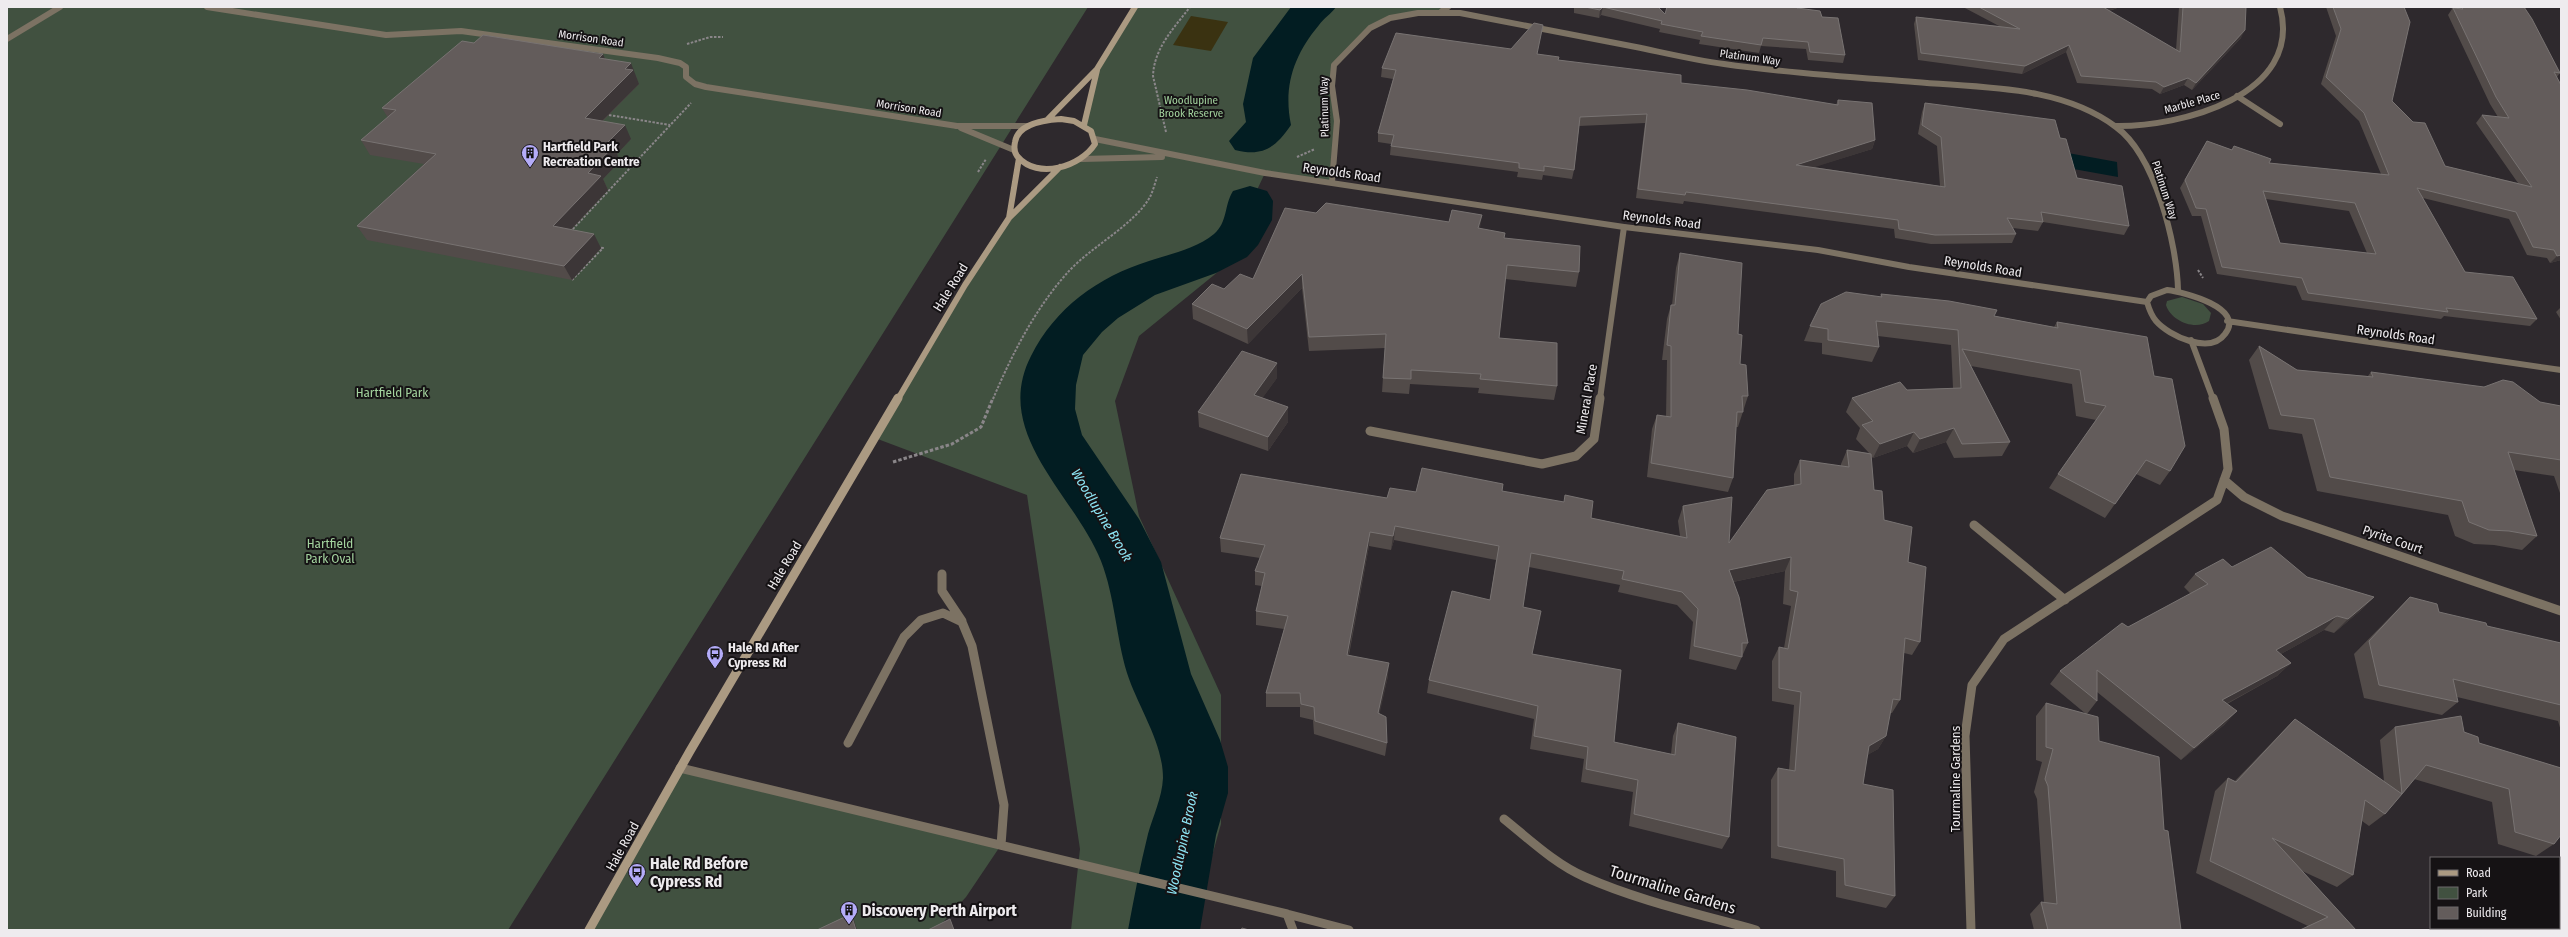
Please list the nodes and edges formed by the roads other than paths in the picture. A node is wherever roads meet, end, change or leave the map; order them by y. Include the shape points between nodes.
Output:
1 (60, 7) edge
2 (207, 7) edge
3 (1135, 7) edge
4 (1448, 7) edge
5 (2280, 7) edge
6 (1459, 10) edge
7 (1442, 11) junction
8 (7, 40) edge
9 (1097, 69) junction
10 (2237, 96) junction
11 (1047, 120) junction
12 (2280, 124) dead end
13 (1084, 125) junction
14 (957, 126) junction
15 (1028, 126) junction
16 (2114, 126) junction
17 (1094, 139) junction
18 (1014, 150) junction
19 (1170, 156) junction
20 (1019, 158) junction
21 (1082, 159) junction
22 (1060, 167) junction
23 (1332, 182) junction
24 (1009, 218) junction
25 (1624, 227) junction
26 (2178, 290) junction
27 (2147, 302) junction
28 (2227, 321) junction
29 (2191, 340) junction
30 (2561, 370) edge
31 (1370, 432) dead end
32 (2224, 480) junction
33 (1974, 525) dead end
34 (942, 574) dead end
35 (2065, 600) junction
36 (2561, 611) edge
37 (962, 622) junction
38 (848, 743) dead end
39 (680, 768) junction
40 (1504, 819) dead end
41 (1001, 845) junction
42 (1287, 914) junction
43 (589, 930) edge
44 (1293, 930) edge
45 (1349, 930) edge
46 (1756, 930) edge
47 (1971, 930) edge

1 - 8 street
2 - 14 street, Morrison Road via 386,35 461,31 658,58 680,63 686,67 686,77 690,81 706,87
3 - 9 main road
4 - 7 street
5 - 10 street, Marble Place via 2284,30 2277,57 2260,80
6 - 7 street, Platinum Way
6 - 16 street, Platinum Way via 1729,65 2022,91 2056,98 2093,112
7 - 23 street, Platinum Way via 1390,18 1370,28 1334,65 1332,86 1337,121
9 - 11 main road
9 - 13 main road
10 - 12 street
10 - 16 street, Marble Place via 2228,102 2195,113 2147,125
11 - 13 main road via 1074,121
11 - 15 main road
13 - 17 main road via 1092,131
14 - 15 street, Morrison Road
14 - 18 street, Morrison Road
15 - 18 main road via 1019,133 1014,142
16 - 26 street, Platinum Way via 2141,152 2152,175 2178,266
17 - 19 street, Reynolds Road
17 - 21 main road via 1092,149
18 - 20 main road
19 - 21 street, Reynolds Road
19 - 23 street, Reynolds Road
20 - 22 main road via 1036,166
20 - 24 main road, Hale Road
21 - 22 main road
22 - 24 main road, Hale Road
23 - 25 street, Reynolds Road
24 - 39 main road, Hale Road via 965,285
25 - 27 street, Reynolds Road via 1818,250 1909,267
25 - 31 street, Mineral Place via 1594,439 1576,456 1542,464
26 - 27 street via 2158,292
26 - 28 street via 2197,295 2214,304
27 - 29 street via 2150,317 2157,324 2179,337
28 - 29 street via 2228,329 2216,340
28 - 30 street, Reynolds Road
29 - 32 street, Tourmaline Gardens via 2224,429 2228,469
32 - 35 street, Tourmaline Gardens via 2217,500
32 - 36 street, Pyrite Court via 2244,497 2282,516
33 - 35 street
34 - 37 street via 942,591
35 - 47 street, Tourmaline Gardens via 2004,639 1972,685 1965,736
37 - 38 street via 943,613 921,620 904,637
37 - 41 street via 972,646 1004,805
39 - 41 street
39 - 43 main road, Hale Road
40 - 46 street, Tourmaline Gardens via 1548,854 1584,877 1650,902
41 - 42 street
42 - 44 street
42 - 45 street

